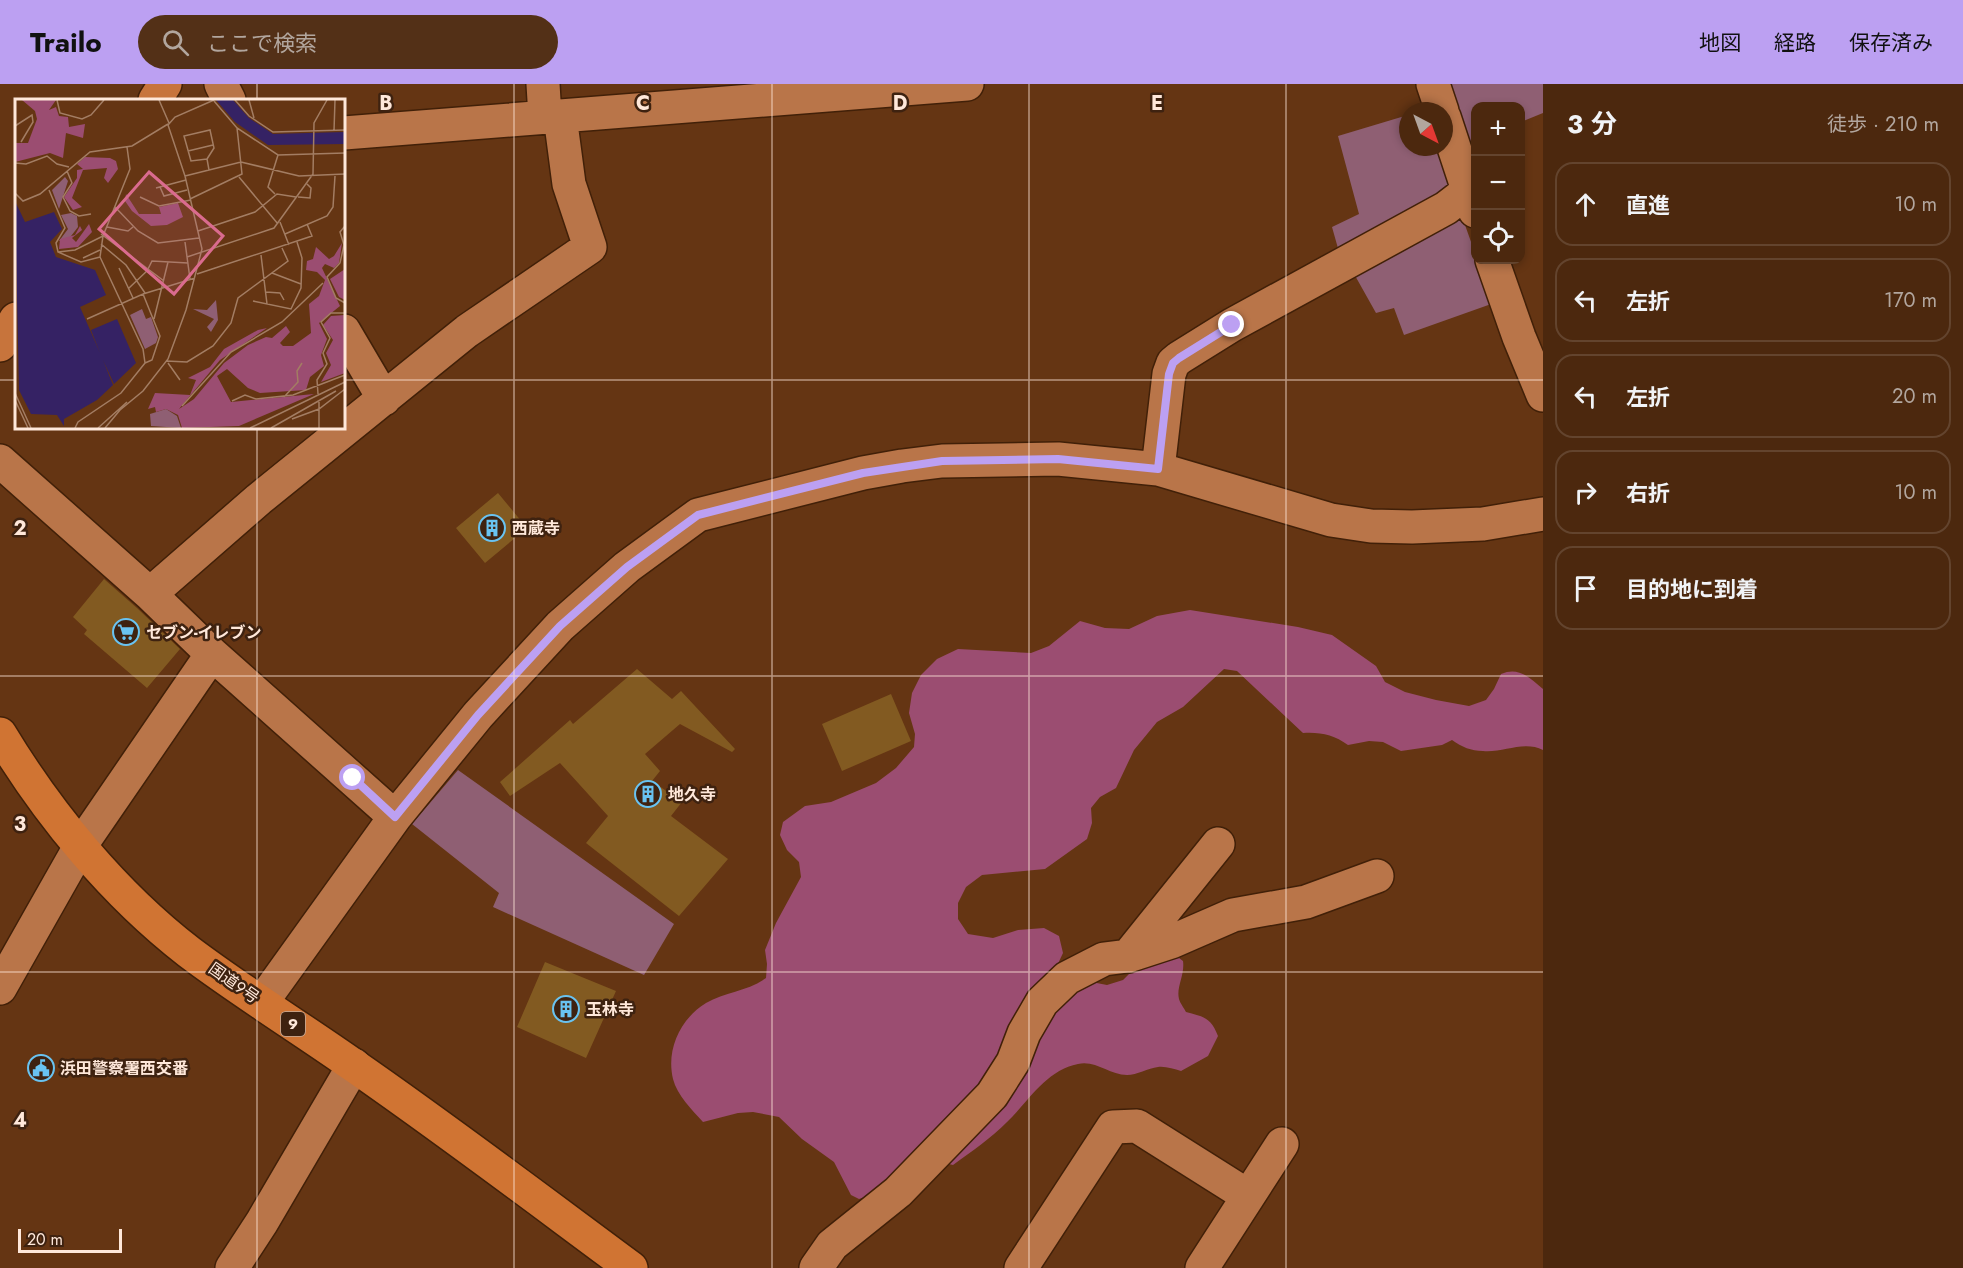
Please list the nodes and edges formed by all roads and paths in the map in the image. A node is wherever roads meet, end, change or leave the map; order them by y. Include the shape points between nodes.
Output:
1 (165, 84) edge
2 (221, 84) edge
3 (543, 84) edge
4 (967, 84) edge
5 (1433, 84) edge
6 (156, 99) edge
7 (228, 99) edge
8 (1439, 102) edge
9 (553, 116) junction
10 (345, 133) edge
11 (1453, 144) edge
12 (1471, 199) edge
13 (1471, 202) edge
14 (1493, 264) edge
15 (15, 321) edge
16 (345, 333) edge
17 (0, 345) edge
18 (1543, 395) edge
19 (384, 399) junction
20 (0, 460) edge
21 (1158, 469) junction
22 (1543, 513) edge
23 (150, 594) junction
24 (212, 654) junction
25 (0, 734) edge
26 (395, 817) junction
27 (1218, 844) dead end
28 (81, 845) junction
29 (1377, 876) dead end
30 (1128, 956) junction
31 (0, 988) edge
32 (262, 1002) junction
33 (354, 1065) junction
34 (1282, 1144) dead end
35 (1248, 1196) junction
36 (232, 1268) edge
37 (631, 1268) edge
38 (816, 1268) edge
39 (1021, 1268) edge
40 (1202, 1268) edge

1 - 6 main road
2 - 7 street
3 - 9 street
4 - 9 street
5 - 8 street
9 - 10 street
9 - 19 street via 569,184 590,247 467,331
11 - 12 street
13 - 21 street via 1446,208 1232,325 1173,363
14 - 18 street
15 - 17 main road
16 - 19 street
19 - 23 street via 259,499
20 - 23 street
21 - 22 street via 1331,520 1371,526 1483,524
21 - 26 street via 1058,459 942,461 863,473 698,515 627,567 560,626 478,715
23 - 24 street
24 - 26 street
24 - 28 street
25 - 28 highway, 国道9号 / 9 via 25,775
26 - 32 street
27 - 30 street
28 - 31 street
28 - 32 highway, 国道9号 / 9 via 127,897 188,951
29 - 30 street via 1306,902 1233,915
30 - 38 street via 1104,959 1067,978 1042,1002 992,1095 898,1192 832,1245
32 - 33 highway, 国道9号 / 9
33 - 36 street
33 - 37 highway, 国道9号 / 9
34 - 35 street
35 - 39 street via 1137,1126 1113,1127
35 - 40 street

